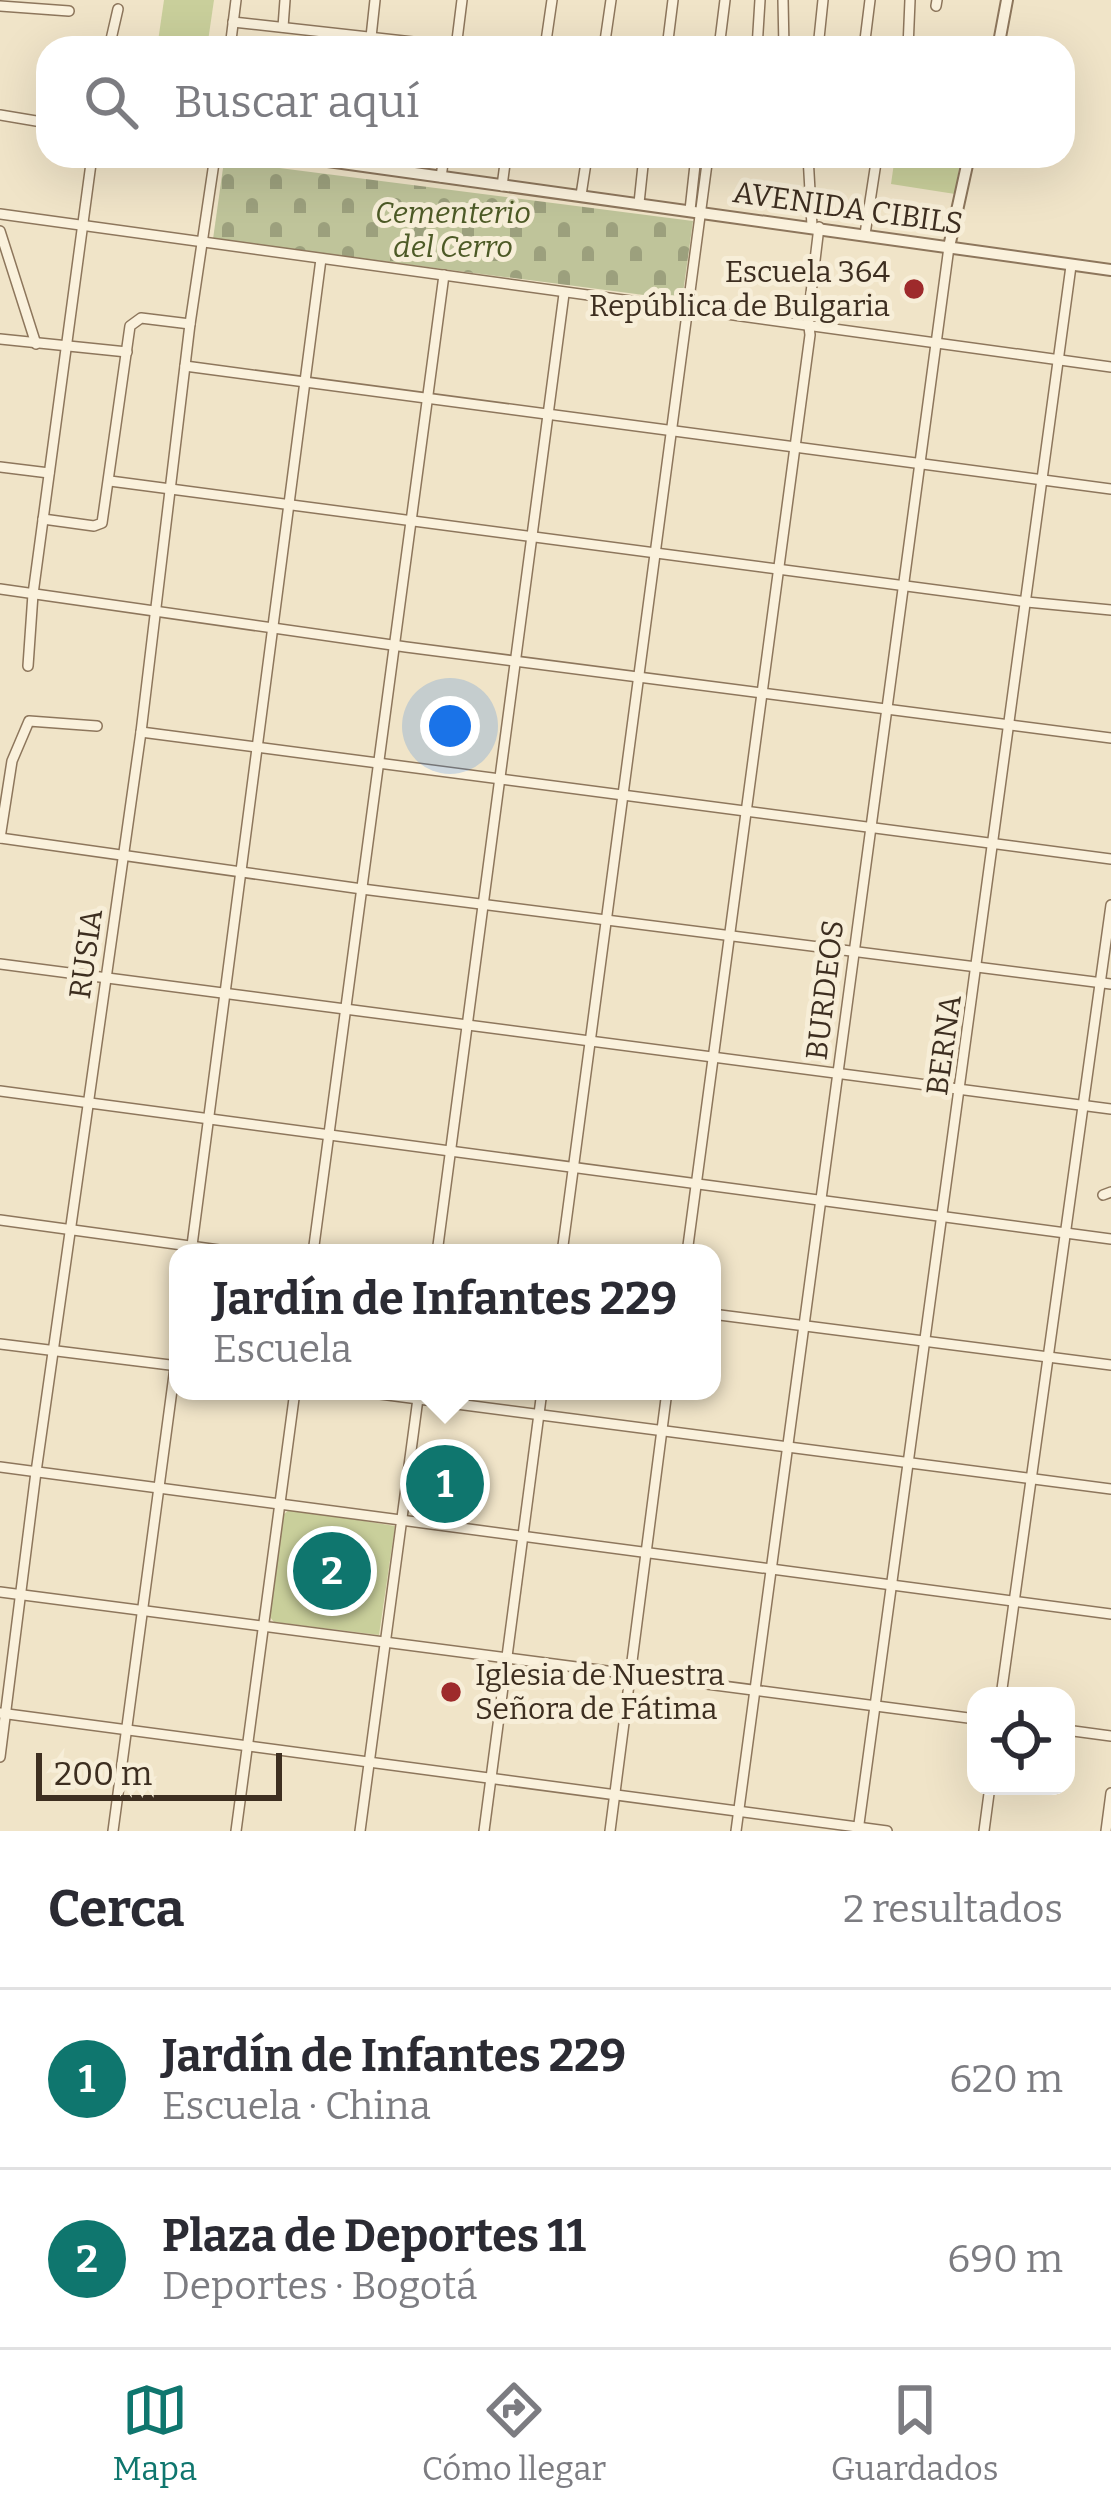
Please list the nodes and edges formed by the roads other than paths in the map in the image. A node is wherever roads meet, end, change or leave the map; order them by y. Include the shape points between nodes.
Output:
1 (236, 0) edge
2 (285, 0) edge
3 (376, 0) edge
4 (462, 0) edge
5 (552, 0) edge
6 (611, 0) edge
7 (673, 0) edge
8 (725, 0) edge
9 (760, 0) edge
10 (783, 0) edge
11 (823, 0) edge
12 (869, 0) edge
13 (910, 0) edge
14 (1007, 0) edge
15 (0, 6) edge
16 (118, 9) dead end
17 (69, 11) dead end
18 (233, 22) junction
19 (283, 27) junction
20 (112, 36) edge
21 (231, 36) edge
22 (361, 36) edge
23 (370, 36) edge
24 (457, 36) edge
25 (547, 36) edge
26 (606, 36) edge
27 (668, 36) edge
28 (720, 36) edge
29 (758, 36) edge
30 (784, 36) edge
31 (819, 36) edge
32 (865, 36) edge
33 (908, 36) edge
34 (1000, 36) edge
35 (0, 116) edge
36 (36, 121) edge
37 (90, 168) edge
38 (213, 168) edge
39 (377, 168) edge
40 (442, 168) edge
41 (504, 168) edge
42 (585, 168) edge
43 (643, 168) edge
44 (696, 168) edge
45 (705, 168) edge
46 (811, 168) edge
47 (875, 168) edge
48 (966, 168) edge
49 (441, 177) junction
50 (502, 186) junction
51 (581, 195) junction
52 (639, 203) junction
53 (696, 210) junction
54 (0, 214) edge
55 (82, 227) junction
56 (816, 227) junction
57 (0, 231) edge
58 (865, 234) junction
59 (202, 242) junction
60 (949, 248) junction
61 (321, 259) junction
62 (1071, 266) junction
63 (1111, 270) edge
64 (444, 275) junction
65 (564, 294) junction
66 (690, 310) junction
67 (190, 323) junction
68 (809, 327) junction
69 (0, 339) edge
70 (36, 344) junction
71 (936, 345) junction
72 (65, 346) junction
73 (127, 352) junction
74 (1059, 361) junction
75 (185, 366) junction
76 (1111, 367) edge
77 (306, 381) junction
78 (428, 397) junction
79 (550, 414) junction
80 (670, 430) junction
81 (796, 446) junction
82 (921, 465) junction
83 (0, 467) edge
84 (49, 473) junction
85 (1043, 481) junction
86 (110, 482) junction
87 (170, 489) junction
88 (1111, 489) edge
89 (290, 504) junction
90 (43, 519) junction
91 (411, 521) junction
92 (533, 537) junction
93 (654, 552) junction
94 (779, 570) junction
95 (904, 585) junction
96 (0, 589) edge
97 (33, 594) junction
98 (1027, 602) junction
99 (154, 609) junction
100 (1111, 610) edge
101 (274, 627) junction
102 (394, 645) junction
103 (516, 660) junction
104 (28, 666) dead end
105 (638, 676) junction
106 (764, 693) junction
107 (889, 710) junction
108 (98, 726) dead end
109 (1011, 726) junction
110 (141, 733) junction
111 (1111, 738) edge
112 (258, 748) junction
113 (379, 764) junction
114 (500, 780) junction
115 (622, 796) junction
116 (746, 812) junction
117 (869, 829) junction
118 (0, 838) edge
119 (994, 844) junction
120 (124, 856) junction
121 (1111, 860) edge
122 (242, 870) junction
123 (362, 889) junction
124 (484, 904) junction
125 (1111, 905) edge
126 (607, 918) junction
127 (730, 934) junction
128 (854, 950) junction
129 (0, 964) edge
130 (979, 965) junction
131 (107, 978) junction
132 (1106, 983) edge
133 (224, 993) junction
134 (347, 1009) junction
135 (469, 1024) junction
136 (590, 1041) junction
137 (716, 1058) junction
138 (839, 1074) junction
139 (962, 1088) junction
140 (0, 1091) edge
141 (89, 1105) junction
142 (1084, 1105) junction
143 (1111, 1109) edge
144 (210, 1119) junction
145 (330, 1135) junction
146 (452, 1151) junction
147 (574, 1168) junction
148 (697, 1185) junction
149 (820, 1200) junction
150 (944, 1217) junction
151 (0, 1220) edge
152 (69, 1230) junction
153 (1064, 1233) junction
154 (1111, 1239) edge
155 (193, 1244) edge
156 (314, 1244) edge
157 (438, 1244) edge
158 (563, 1244) edge
159 (688, 1244) edge
160 (169, 1246) edge
161 (721, 1315) edge
162 (801, 1325) junction
163 (924, 1341) junction
164 (0, 1344) edge
165 (52, 1352) junction
166 (1046, 1357) junction
167 (169, 1365) edge
168 (1111, 1365) edge
169 (172, 1400) edge
170 (294, 1400) edge
171 (418, 1400) edge
172 (450, 1400) edge
173 (540, 1400) edge
174 (666, 1400) edge
175 (538, 1414) junction
176 (662, 1430) junction
177 (786, 1446) junction
178 (907, 1463) junction
179 (0, 1467) edge
180 (36, 1472) junction
181 (1029, 1479) junction
182 (160, 1489) junction
183 (1111, 1489) edge
184 (279, 1504) junction
185 (401, 1521) junction
186 (521, 1537) junction
187 (646, 1553) junction
188 (770, 1568) junction
189 (892, 1583) junction
190 (0, 1592) edge
191 (21, 1594) junction
192 (1013, 1602) junction
193 (143, 1610) junction
194 (1111, 1615) edge
195 (263, 1625) junction
196 (386, 1642) junction
197 (506, 1657) junction
198 (630, 1673) junction
199 (1002, 1687) edge
200 (754, 1690) junction
201 (875, 1706) junction
202 (3, 1713) edge
203 (967, 1718) edge
204 (127, 1730) junction
205 (1075, 1731) edge
206 (1111, 1736) edge
207 (249, 1747) junction
208 (0, 1757) edge
209 (370, 1763) junction
210 (490, 1779) junction
211 (1111, 1793) edge
212 (988, 1795) edge
213 (615, 1796) junction
214 (739, 1811) junction
215 (859, 1829) edge
216 (112, 1831) edge
217 (236, 1831) edge
218 (360, 1831) edge
219 (484, 1831) edge
220 (610, 1831) edge
221 (736, 1831) edge
222 (887, 1831) edge
223 (983, 1831) edge
224 (1106, 1831) edge

1 - 18 street
2 - 19 street
3 - 23 street
4 - 24 street
5 - 25 street
6 - 26 street
7 - 27 street
8 - 28 street
9 - 29 street
10 - 30 street
11 - 31 street
12 - 32 street
13 - 33 street
14 - 34 street
15 - 17 street
16 - 20 street
18 - 19 street
18 - 21 street
19 - 22 street
35 - 36 street
37 - 55 street
38 - 59 street, RUSIA
39 - 49 street, AVENIDA CIBILS
40 - 49 street
41 - 50 street
42 - 51 street
43 - 52 street
44 - 53 street
45 - 53 street
46 - 56 street
47 - 58 street
48 - 60 street, BURDEOS
49 - 50 street, AVENIDA CIBILS
50 - 51 street, AVENIDA CIBILS
51 - 52 street, AVENIDA CIBILS
52 - 53 street, AVENIDA CIBILS
53 - 56 street, AVENIDA CIBILS
53 - 66 street
54 - 55 street
55 - 59 street
55 - 72 street
56 - 58 street, AVENIDA CIBILS
56 - 68 street
57 - 70 street
58 - 60 street, AVENIDA CIBILS
59 - 61 street
59 - 67 street, RUSIA
60 - 62 street, AVENIDA CIBILS
60 - 71 street, BURDEOS
61 - 64 street
61 - 77 street
62 - 63 street, AVENIDA CIBILS
62 - 74 street, BERNA
64 - 65 street
64 - 78 street
65 - 66 street
65 - 79 street
66 - 68 street
66 - 80 street
67 - 73 street via 136,319
67 - 75 street, RUSIA
68 - 71 street
68 - 81 street
69 - 70 street
70 - 72 street
71 - 74 street
71 - 82 street, BURDEOS
72 - 73 street
72 - 84 street
73 - 86 street
74 - 76 street
74 - 85 street, BERNA
75 - 77 street
75 - 87 street, RUSIA
77 - 78 street
77 - 89 street
78 - 79 street
78 - 91 street
79 - 80 street
79 - 92 street
80 - 81 street
80 - 93 street
81 - 82 street
81 - 94 street
82 - 85 street
82 - 95 street, BURDEOS
83 - 84 street
84 - 90 street
85 - 88 street
85 - 98 street, BERNA
86 - 87 street
86 - 90 street via 102,523
87 - 89 street
87 - 99 street, RUSIA
89 - 91 street
89 - 101 street
90 - 97 street
91 - 92 street
91 - 102 street
92 - 93 street
92 - 103 street
93 - 94 street
93 - 105 street
94 - 95 street
94 - 106 street
95 - 98 street
95 - 107 street, BURDEOS
96 - 97 street
97 - 99 street
97 - 104 street
98 - 100 street
98 - 109 street, BERNA
99 - 101 street
99 - 110 street, RUSIA
101 - 102 street
101 - 112 street
102 - 103 street
102 - 113 street
103 - 105 street
103 - 114 street
105 - 106 street
105 - 115 street
106 - 107 street
106 - 116 street
107 - 109 street
107 - 117 street, BURDEOS
108 - 118 street via 29,721 12,761
109 - 111 street
109 - 119 street, BERNA
110 - 112 street
110 - 120 street, RUSIA
112 - 113 street
112 - 122 street
113 - 114 street
113 - 123 street
114 - 115 street
114 - 124 street
115 - 116 street
115 - 126 street
116 - 117 street
116 - 127 street
117 - 119 street
117 - 128 street, BURDEOS
118 - 120 street
119 - 121 street
119 - 130 street, BERNA
120 - 122 street
120 - 131 street, RUSIA
122 - 123 street
122 - 133 street
123 - 124 street
123 - 134 street
124 - 126 street
124 - 135 street
125 - 132 street
126 - 127 street
126 - 136 street
127 - 128 street
127 - 137 street
128 - 130 street
128 - 138 street, BURDEOS
129 - 131 street
130 - 132 street
130 - 139 street, BERNA
131 - 133 street
131 - 141 street, RUSIA
132 - 142 street
133 - 134 street
133 - 144 street
134 - 135 street
134 - 145 street
135 - 136 street
135 - 146 street
136 - 137 street
136 - 147 street
137 - 138 street
137 - 148 street
138 - 139 street
138 - 149 street, BURDEOS
139 - 142 street
139 - 150 street, BERNA
140 - 141 street
141 - 144 street
141 - 152 street, RUSIA
142 - 143 street
142 - 153 street
144 - 145 street
144 - 155 street
145 - 146 street
145 - 156 street
146 - 147 street
146 - 157 street
147 - 148 street
147 - 158 street
148 - 149 street
148 - 159 street
149 - 150 street
149 - 162 street, BURDEOS
150 - 153 street
150 - 163 street, BERNA
151 - 152 street
152 - 160 street
152 - 165 street, RUSIA
153 - 154 street
153 - 166 street
161 - 162 street
162 - 163 street
162 - 177 street, BURDEOS
163 - 166 street
163 - 178 street, BERNA
164 - 165 street
165 - 167 street
165 - 180 street, RUSIA
166 - 168 street
166 - 181 street
169 - 182 street
170 - 184 street
171 - 185 street
172 - 175 street
173 - 175 street
174 - 176 street
175 - 176 street
175 - 186 street
176 - 177 street
176 - 187 street
177 - 178 street
177 - 188 street, BURDEOS
178 - 181 street
178 - 189 street, BERNA
179 - 180 street
180 - 182 street
180 - 191 street, RUSIA
181 - 183 street
181 - 192 street
182 - 184 street
182 - 193 street
184 - 185 street
184 - 195 street
185 - 186 street
185 - 196 street
186 - 187 street
186 - 197 street
187 - 188 street
187 - 198 street
188 - 189 street
188 - 200 street, BURDEOS
189 - 192 street
189 - 201 street, BERNA
190 - 191 street
191 - 193 street
191 - 202 street, RUSIA
192 - 194 street
192 - 199 street
193 - 195 street
193 - 204 street
195 - 196 street
195 - 207 street
196 - 197 street
196 - 209 street
197 - 198 street
197 - 210 street
198 - 200 street
198 - 213 street
200 - 201 street
200 - 214 street, BURDEOS
201 - 203 street
201 - 215 street, BERNA
202 - 204 street
202 - 208 street, RUSIA
204 - 207 street
204 - 216 street
205 - 206 street
207 - 209 street
207 - 217 street
209 - 210 street
209 - 218 street
210 - 213 street
210 - 219 street
211 - 224 street
212 - 223 street
213 - 214 street
213 - 220 street
214 - 215 street
214 - 221 street, BURDEOS
215 - 222 street

